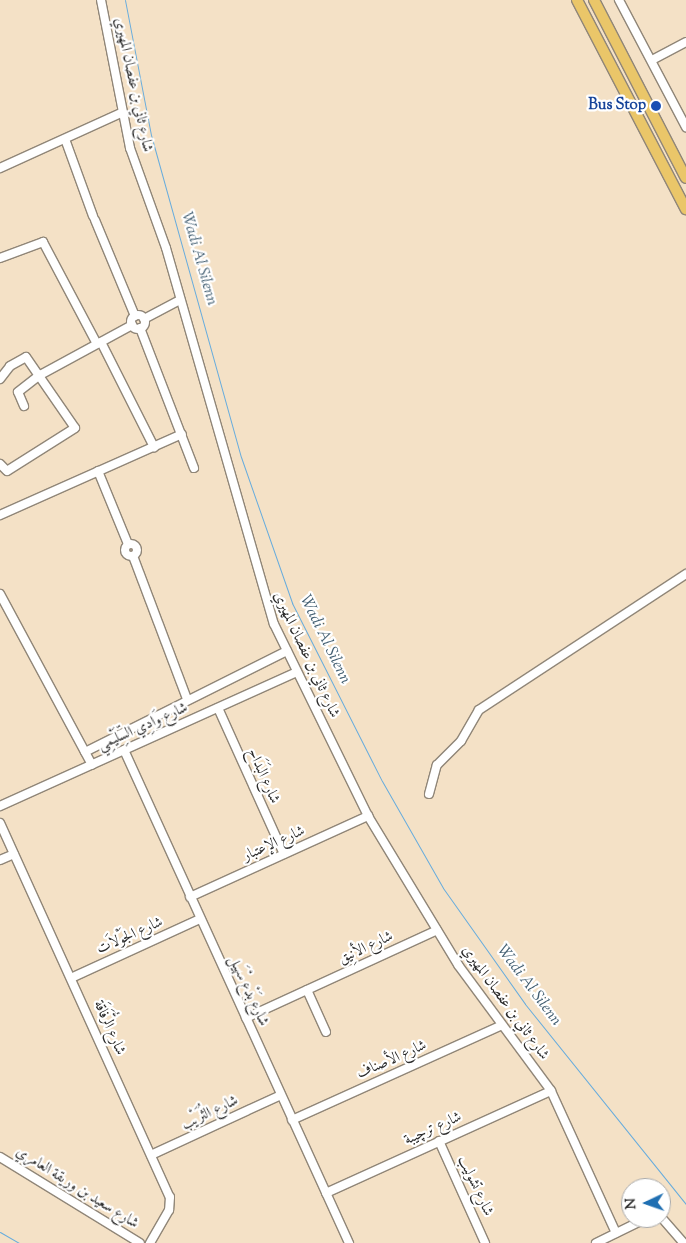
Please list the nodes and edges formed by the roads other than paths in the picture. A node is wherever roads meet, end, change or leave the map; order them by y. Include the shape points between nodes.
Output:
1 (101, 0) edge
2 (577, 0) edge
3 (594, 0) edge
4 (619, 0) edge
5 (686, 42) edge
6 (652, 60) junction
7 (123, 112) junction
8 (686, 127) edge
9 (65, 139) junction
10 (0, 168) edge
11 (686, 178) edge
12 (686, 209) edge
13 (0, 258) edge
14 (178, 301) junction
15 (135, 316) junction
16 (144, 319) junction
17 (132, 325) junction
18 (140, 328) junction
19 (99, 343) junction
20 (40, 375) junction
21 (0, 379) edge
22 (24, 406) dead end
23 (182, 434) junction
24 (154, 447) junction
25 (0, 464) edge
26 (194, 468) dead end
27 (98, 472) junction
28 (0, 515) edge
29 (686, 574) edge
30 (0, 594) edge
31 (287, 651) junction
32 (297, 672) junction
33 (187, 699) junction
34 (218, 708) junction
35 (124, 750) junction
36 (85, 752) junction
37 (92, 765) junction
38 (429, 794) dead end
39 (0, 806) edge
40 (368, 816) junction
41 (0, 823) edge
42 (14, 854) junction
43 (284, 854) junction
44 (0, 860) edge
45 (190, 897) junction
46 (200, 919) junction
47 (437, 930) junction
48 (71, 978) junction
49 (306, 990) junction
50 (246, 1018) junction
51 (502, 1025) junction
52 (326, 1032) dead end
53 (551, 1091) junction
54 (281, 1095) junction
55 (292, 1120) junction
56 (439, 1141) junction
57 (151, 1155) junction
58 (0, 1157) edge
59 (326, 1193) junction
60 (626, 1228) edge
61 (671, 1228) edge
62 (616, 1233) junction
63 (140, 1243) edge
64 (150, 1243) edge
65 (349, 1243) edge
66 (485, 1243) edge
67 (596, 1243) edge
68 (684, 1243) edge

1 - 7 street, شارع ثاني بن عفصان المهيري
2 - 12 main road
3 - 11 main road
4 - 6 street
5 - 6 street
6 - 8 street
7 - 9 street
7 - 14 street, شارع ثاني بن عفصان المهيري
9 - 10 street
9 - 15 street
13 - 19 street via 43,242
14 - 16 street
14 - 31 street, شارع ثاني بن عفصان المهيري via 266,603
15 - 16 street
15 - 17 street
16 - 18 street
17 - 18 street
17 - 19 street
18 - 23 street
19 - 20 street
19 - 24 street
20 - 21 street via 24,356
20 - 22 street via 18,392
20 - 25 street via 74,430 9,470
23 - 24 street
23 - 26 street
24 - 27 street
27 - 28 street
27 - 33 street via 128,544 136,547 133,556
29 - 38 street via 479,710 461,742 438,765
30 - 36 street
31 - 32 street, شارع ثاني بن عفصان المهيري
31 - 33 street
32 - 34 street, شارع وَادِي السِّلَيْمِي
32 - 40 street, شارع ثاني بن عفصان المهيري
33 - 36 street
34 - 35 street, شارع وَادِي السِّلَيْمِي
34 - 43 street, شارع البَدَاح
35 - 37 street, شارع وَادِي السِّلَيْمِي
35 - 45 street, شارع بَدْع سْهَيل
36 - 37 street
37 - 39 street, شارع وَادِي السِّلَيْمِي
40 - 43 street, شارع الإعتبار
40 - 47 street, شارع ثاني بن عفصان المهيري
41 - 42 street, شارع الرُّفَاقَة
42 - 44 street
42 - 48 street, شارع الرُّفَاقَة
43 - 45 street, شارع الإعتبار
45 - 46 street, شارع بَدْع سْهَيل
46 - 48 street, شارع الجَوْلاَت
46 - 50 street, شارع بَدْع سْهَيل
47 - 49 street, شارع الأنِيق
47 - 51 street, شارع ثاني بن عفصان المهيري
48 - 57 street, شارع الرُّفَاقَة
49 - 50 street, شارع الأنِيق
49 - 52 street
50 - 54 street, شارع بَدْع سْهَيل
51 - 53 street, شارع ثاني بن عفصان المهيري
51 - 55 street, شارع الأصناف
53 - 56 street, شارع ترچيبة
53 - 62 street, شارع ثاني بن عفصان المهيري
54 - 55 street, شارع بَدْع سْهَيل
54 - 57 street, شارع الثُرَيْب
55 - 59 street, شارع بَدْع سْهَيل
56 - 59 street, شارع ترچيبة
56 - 66 street, شارع تشوليب
57 - 64 street, شارع الرُّفَاقَة via 171,1201
58 - 63 street, شارع سعيد بن وريقة العامري
59 - 65 street, شارع بَدْع سْهَيل
60 - 62 street
61 - 68 street
62 - 67 street

